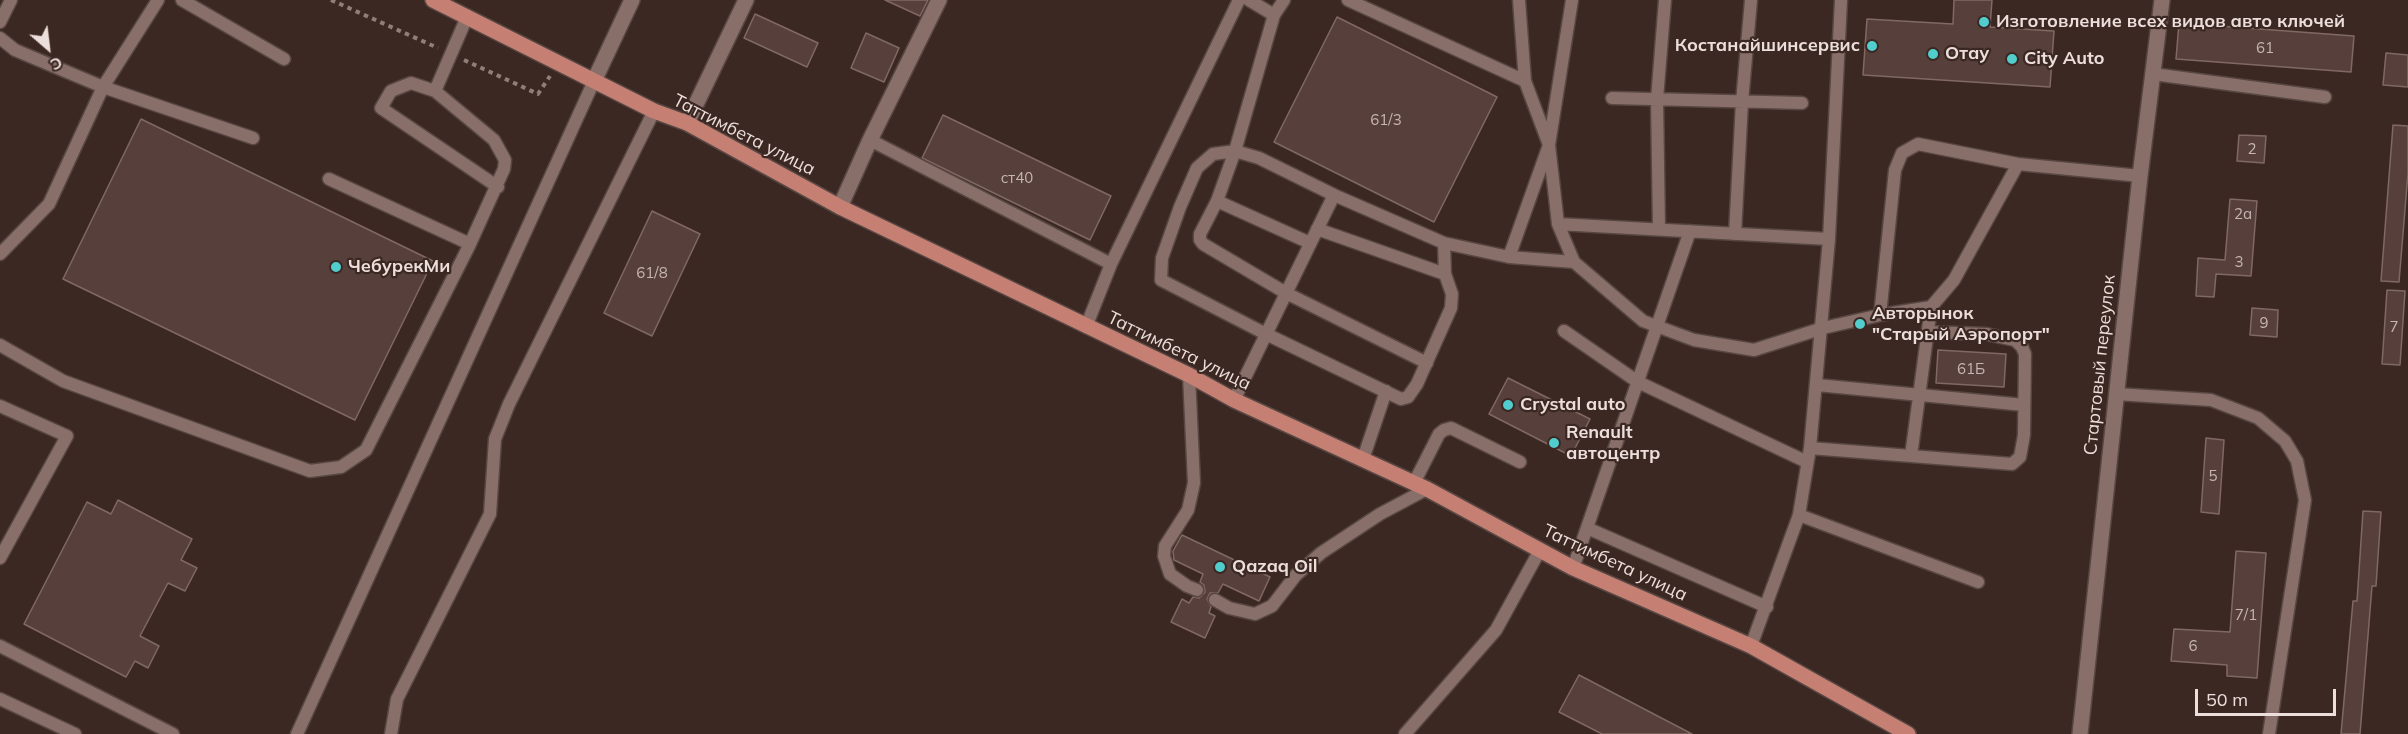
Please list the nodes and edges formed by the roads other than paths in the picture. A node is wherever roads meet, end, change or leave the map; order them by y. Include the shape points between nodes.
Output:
1 (11, 0) edge
2 (158, 0) edge
3 (182, 0) edge
4 (433, 0) edge
5 (632, 0) edge
6 (746, 0) edge
7 (939, 0) edge
8 (1239, 0) edge
9 (1249, 0) edge
10 (1284, 0) edge
11 (1348, 0) edge
12 (1519, 0) edge
13 (1572, 0) edge
14 (1665, 0) edge
15 (1751, 0) edge
16 (1841, 0) edge
17 (2162, 0) edge
18 (451, 4) edge
19 (1274, 15) junction
20 (467, 17) junction
21 (0, 22) edge
22 (0, 38) edge
23 (284, 59) dead end
24 (2153, 74) junction
25 (594, 81) junction
26 (1525, 81) junction
27 (104, 87) junction
28 (435, 91) junction
29 (2325, 97) dead end
30 (1612, 98) dead end
31 (1657, 99) junction
32 (1742, 102) junction
33 (1802, 103) dead end
34 (654, 111) junction
35 (687, 123) junction
36 (253, 138) dead end
37 (870, 140) junction
38 (1549, 145) junction
39 (1234, 151) junction
40 (2018, 164) junction
41 (2140, 176) junction
42 (329, 179) dead end
43 (498, 187) junction
44 (1334, 195) junction
45 (1217, 201) junction
46 (840, 207) junction
47 (1558, 224) junction
48 (1317, 228) junction
49 (1659, 230) junction
50 (1690, 231) junction
51 (1735, 234) junction
52 (1829, 239) junction
53 (1310, 243) junction
54 (1444, 243) junction
55 (470, 244) junction
56 (0, 254) edge
57 (1509, 257) junction
58 (1574, 262) junction
59 (1111, 264) junction
60 (1445, 274) junction
61 (1286, 293) junction
62 (1931, 307) junction
63 (1880, 315) junction
64 (1086, 327) junction
65 (1657, 328) junction
66 (1823, 328) junction
67 (1564, 331) dead end
68 (1928, 332) junction
69 (1266, 334) junction
70 (0, 345) edge
71 (1427, 363) junction
72 (1189, 375) junction
73 (1638, 382) junction
74 (1817, 385) junction
75 (1386, 391) junction
76 (2116, 394) junction
77 (1919, 395) junction
78 (1233, 400) junction
79 (2024, 405) junction
80 (0, 406) edge
81 (1810, 448) junction
82 (1911, 456) junction
83 (1363, 459) junction
84 (1520, 462) dead end
85 (1807, 462) junction
86 (1421, 486) junction
87 (1799, 515) junction
88 (1587, 528) junction
89 (1540, 550) junction
90 (0, 558) edge
91 (1573, 568) junction
92 (1978, 582) dead end
93 (1197, 590) dead end
94 (1215, 600) dead end
95 (1767, 607) junction
96 (0, 646) edge
97 (1751, 646) junction
98 (0, 699) edge
99 (75, 734) edge
100 (173, 734) edge
101 (297, 734) edge
102 (391, 734) edge
103 (1405, 734) edge
104 (1908, 734) edge
105 (2080, 734) edge
106 (2269, 734) edge

1 - 21 lane
2 - 27 lane
3 - 23 lane
4 - 18 main road, Таттимбета улица
5 - 25 street
6 - 35 street
7 - 37 street
8 - 59 lane
9 - 19 lane
10 - 19 lane
11 - 26 lane
12 - 26 lane
13 - 38 lane
14 - 31 lane
15 - 32 lane
16 - 52 lane
17 - 24 street, Стартовый переулок
18 - 20 main road, Таттимбета улица
19 - 39 lane
20 - 25 main road, Таттимбета улица
20 - 28 lane
22 - 27 lane via 15,50
24 - 29 lane
24 - 41 street, Стартовый переулок
25 - 34 main road, Таттимбета улица
25 - 101 lane
26 - 38 lane
27 - 36 lane
27 - 56 lane via 49,204
28 - 43 lane via 494,140 505,160
28 - 43 lane via 411,83 391,91 381,108
30 - 31 lane
31 - 32 lane
31 - 49 lane
32 - 33 lane
32 - 51 lane
34 - 35 main road, Таттимбета улица
34 - 102 lane via 509,404 495,439 490,514 397,699
35 - 46 main road, Таттимбета улица
37 - 46 street
37 - 59 lane
38 - 47 lane
38 - 57 lane
39 - 44 lane via 1259,158
39 - 45 lane
39 - 69 lane via 1213,154 1197,168 1162,258 1161,280
40 - 41 lane
40 - 62 lane via 1954,280
40 - 63 lane via 1918,144 1902,153 1895,170
41 - 76 street, Стартовый переулок
42 - 55 lane
43 - 55 lane
44 - 48 lane
44 - 54 lane
45 - 53 lane
45 - 61 lane via 1203,226 1203,244
46 - 64 main road, Таттимбета улица
47 - 49 lane
47 - 58 lane
48 - 53 lane
48 - 60 lane
49 - 50 lane
50 - 51 lane
50 - 65 lane
51 - 52 lane
52 - 66 lane
53 - 61 lane
54 - 57 lane
54 - 60 lane
55 - 70 lane via 366,450 340,467 310,471 63,381
57 - 58 lane
58 - 65 lane via 1643,321
59 - 64 lane
60 - 71 lane via 1452,294 1451,308
61 - 69 lane
61 - 71 lane
62 - 63 lane
62 - 68 lane
63 - 66 lane
64 - 72 main road, Таттимбета улица
65 - 66 lane via 1694,340 1754,350
65 - 73 lane
66 - 74 lane
67 - 73 lane
68 - 77 lane
68 - 79 lane via 1986,334 2015,340 2025,354
69 - 75 lane
69 - 78 lane
71 - 75 lane via 1408,397 1401,399
72 - 78 main road, Таттимбета улица
72 - 93 lane via 1194,483 1188,510 1165,546 1164,556 1170,574
73 - 85 lane
73 - 88 lane
74 - 77 lane
74 - 81 lane
75 - 83 lane
76 - 105 street, Стартовый переулок
76 - 106 lane via 2211,400 2258,418 2285,441 2298,461 2305,500
77 - 79 lane
77 - 82 lane
78 - 83 main road, Таттимбета улица
79 - 82 lane via 2020,457 2012,464
80 - 90 lane via 67,436
81 - 82 lane
81 - 85 lane
83 - 86 main road, Таттимбета улица
84 - 86 lane via 1451,428 1444,429
85 - 87 lane
86 - 89 main road, Таттимбета улица
86 - 94 lane via 1322,553 1296,574 1272,606 1255,614 1228,608
87 - 92 lane
87 - 95 lane
88 - 91 lane
88 - 95 lane
89 - 91 main road, Таттимбета улица
89 - 103 lane via 1496,630
91 - 97 main road, Таттимбета улица
95 - 97 lane
96 - 100 lane
97 - 104 main road, Таттимбета улица
98 - 99 lane

